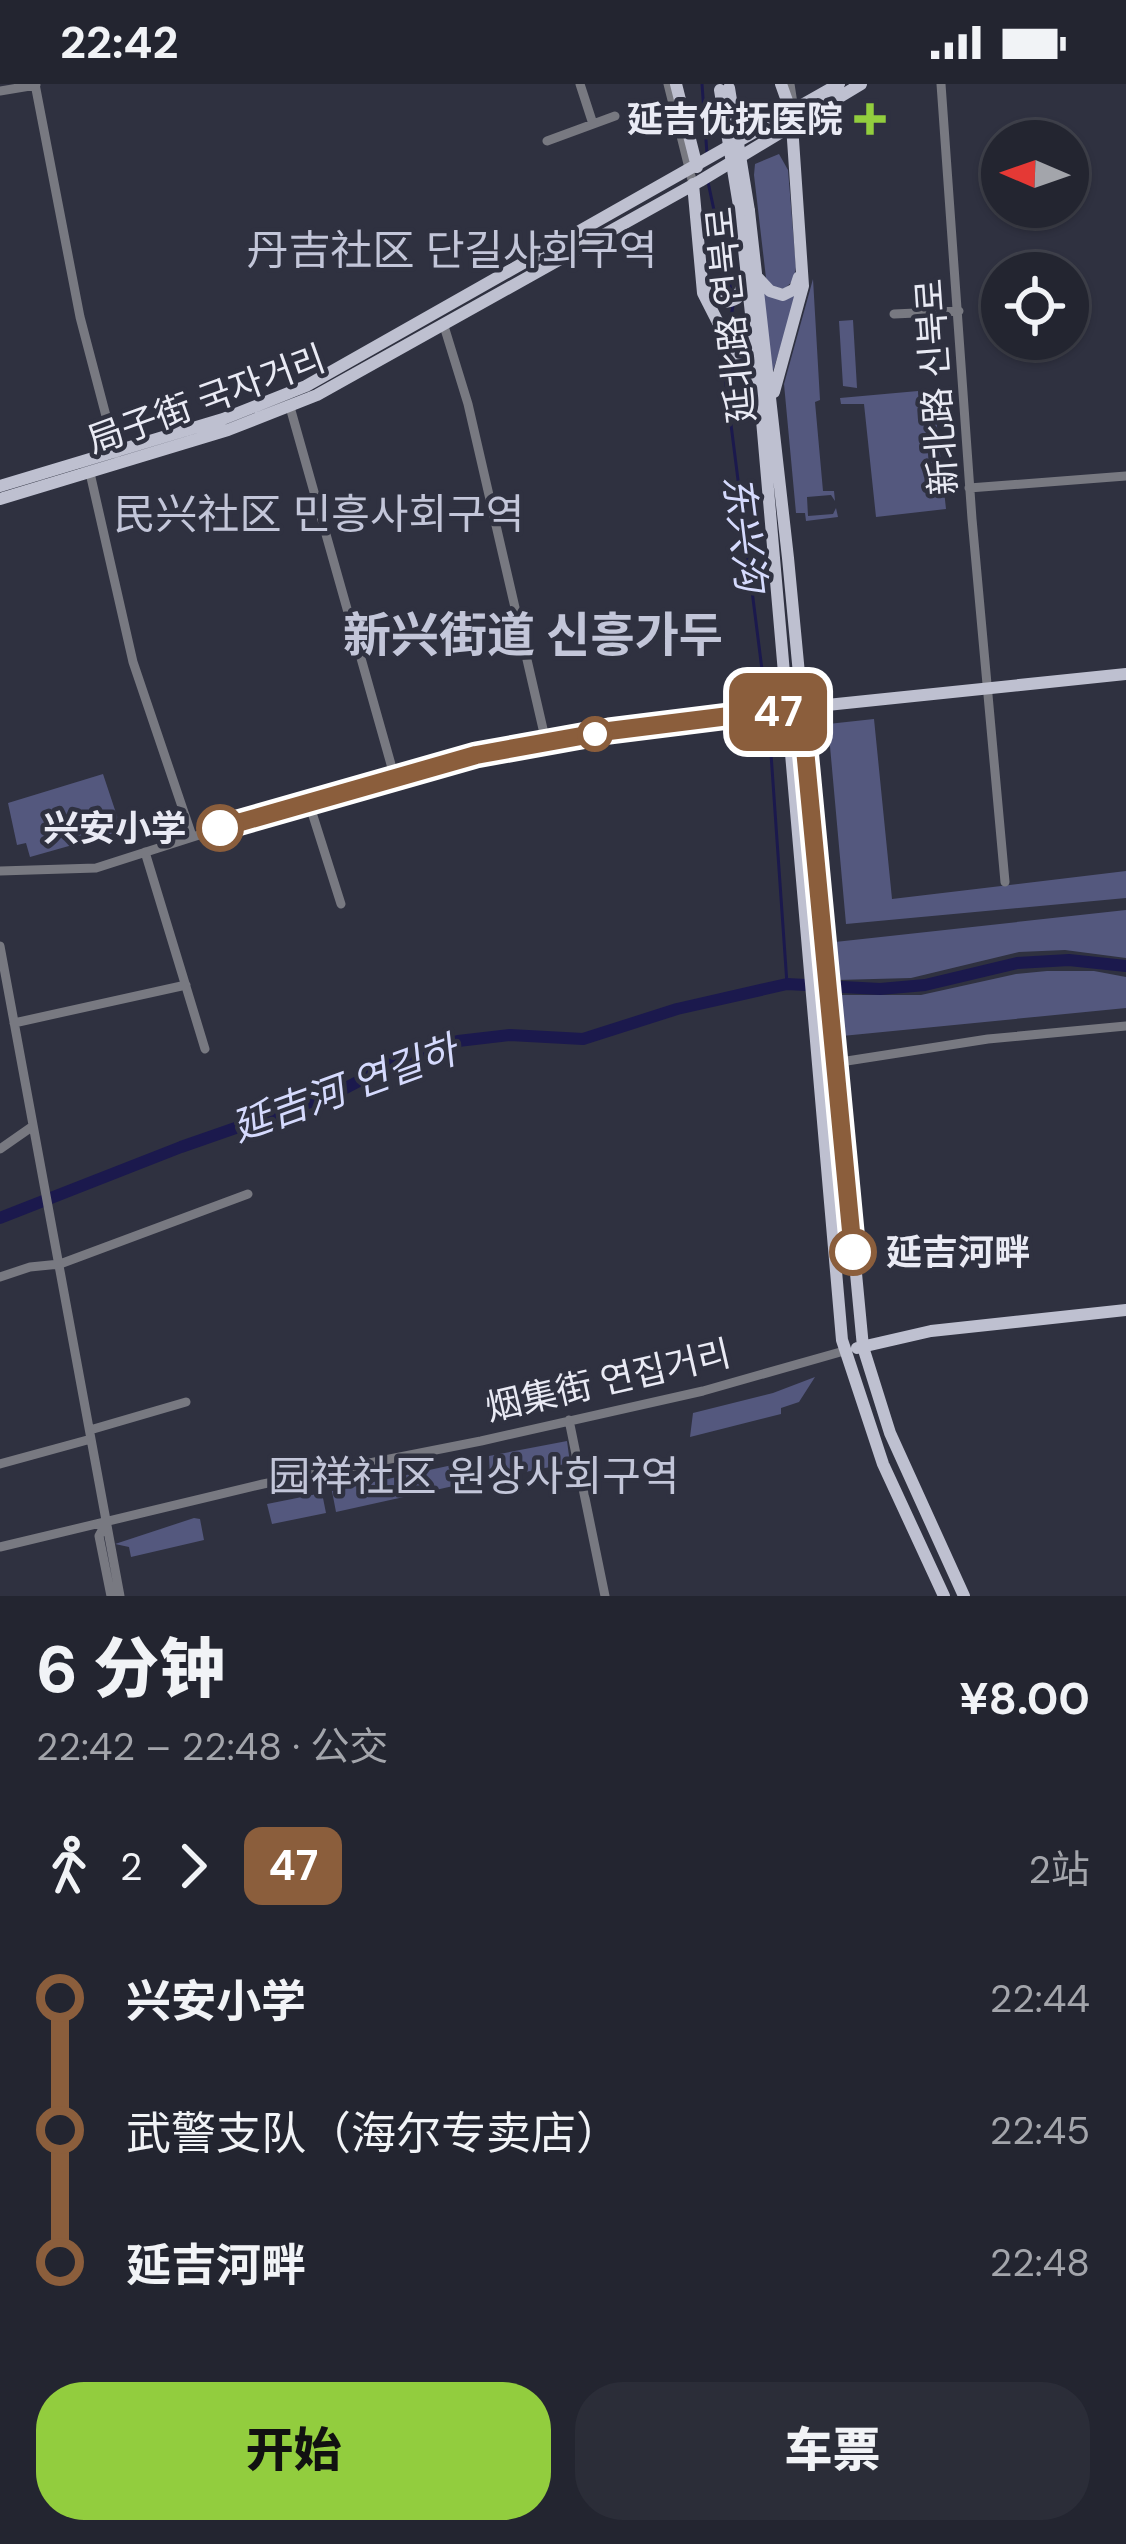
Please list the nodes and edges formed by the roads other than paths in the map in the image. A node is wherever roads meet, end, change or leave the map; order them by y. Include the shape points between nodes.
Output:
1 (580, 84) edge
2 (672, 84) edge
3 (785, 84) edge
4 (839, 84) edge
5 (861, 84) edge
6 (941, 84) edge
7 (36, 85) edge
8 (724, 87) edge
9 (0, 91) edge
10 (614, 116) dead end
11 (792, 119) junction
12 (593, 124) junction
13 (547, 141) dead end
14 (696, 174) junction
15 (744, 212) junction
16 (746, 262) junction
17 (756, 276) junction
18 (958, 311) junction
19 (894, 314) dead end
20 (443, 326) junction
21 (290, 407) junction
22 (766, 411) junction
23 (117, 459) junction
24 (90, 473) junction
25 (1126, 476) edge
26 (0, 486) edge
27 (970, 488) junction
28 (0, 499) edge
29 (1126, 678) edge
30 (987, 690) junction
31 (801, 710) junction
32 (774, 712) junction
33 (546, 742) junction
34 (394, 776) junction
35 (308, 800) junction
36 (192, 836) junction
37 (145, 852) junction
38 (0, 871) edge
39 (1005, 882) dead end
40 (341, 904) dead end
41 (0, 946) edge
42 (186, 985) junction
43 (14, 1023) junction
44 (1126, 1026) edge
45 (206, 1049) dead end
46 (834, 1064) junction
47 (33, 1126) junction
48 (0, 1149) edge
49 (248, 1194) dead end
50 (59, 1261) junction
51 (0, 1277) edge
52 (1126, 1310) edge
53 (862, 1346) junction
54 (844, 1351) junction
55 (187, 1402) dead end
56 (569, 1420) junction
57 (90, 1435) junction
58 (0, 1465) edge
59 (106, 1523) junction
60 (0, 1547) edge
61 (115, 1596) edge
62 (605, 1596) edge
63 (944, 1596) edge
64 (964, 1596) edge

1 - 12 street
2 - 14 main road
3 - 11 main road
4 - 11 main road, 局子街 국자거리
5 - 11 main road, 局子街 국자거리
6 - 18 street, 新北路 신북로
7 - 9 street
7 - 23 street
8 - 15 main road, 延北路 연북로, bridge
10 - 12 street
11 - 14 main road, 局子街 국자거리
11 - 17 main road via 798,285 779,295
11 - 22 main road via 803,286
12 - 13 street
14 - 16 main road via 705,287 717,301 741,294
14 - 20 main road, 局子街 국자거리
14 - 22 main road via 703,292
14 - 23 main road, 局子街 국자거리 via 345,367
15 - 16 main road, 延北路 연북로
15 - 17 main road, 延北路 연북로
16 - 22 main road, 延北路 연북로
17 - 22 main road, 延北路 연북로
18 - 19 street
18 - 27 street, 新北路 신북로
20 - 21 main road, 局子街 국자거리
20 - 33 street
21 - 23 main road, 局子街 국자거리
21 - 34 street
22 - 31 main road, 延北路 연북로
22 - 32 main road, 延北路 연북로
23 - 24 main road, 局子街 국자거리
23 - 26 main road, 局子街 국자거리
24 - 28 main road, 局子街 국자거리
24 - 36 street via 133,662
25 - 27 street
27 - 30 street, 新北路 신북로
29 - 30 main road
30 - 31 main road
30 - 39 street, 新北路 신북로
31 - 32 main road
31 - 46 main road, 延北路 연북로
32 - 33 street
32 - 54 main road, 延北路 연북로 via 805,934
33 - 34 street
34 - 35 street
35 - 36 street
35 - 40 street
36 - 37 street
37 - 38 street via 87,870
37 - 42 street
41 - 43 street
42 - 43 street
42 - 45 street
43 - 47 street
44 - 46 street
46 - 53 main road, 延北路 연북로
47 - 48 street
47 - 50 street
49 - 50 street
50 - 51 street
50 - 57 street
52 - 53 main road, 烟集街 연집거리
53 - 54 main road, 烟集街 연집거리
53 - 64 main road, 延北路 연북로 via 890,1433
54 - 56 street, 烟集街 연집거리
54 - 63 main road, 延北路 연북로 via 883,1464
55 - 57 street
56 - 59 street, 烟集街 연집거리
56 - 62 street
57 - 58 street
57 - 59 street
59 - 60 street, 烟集街 연집거리
59 - 61 street

